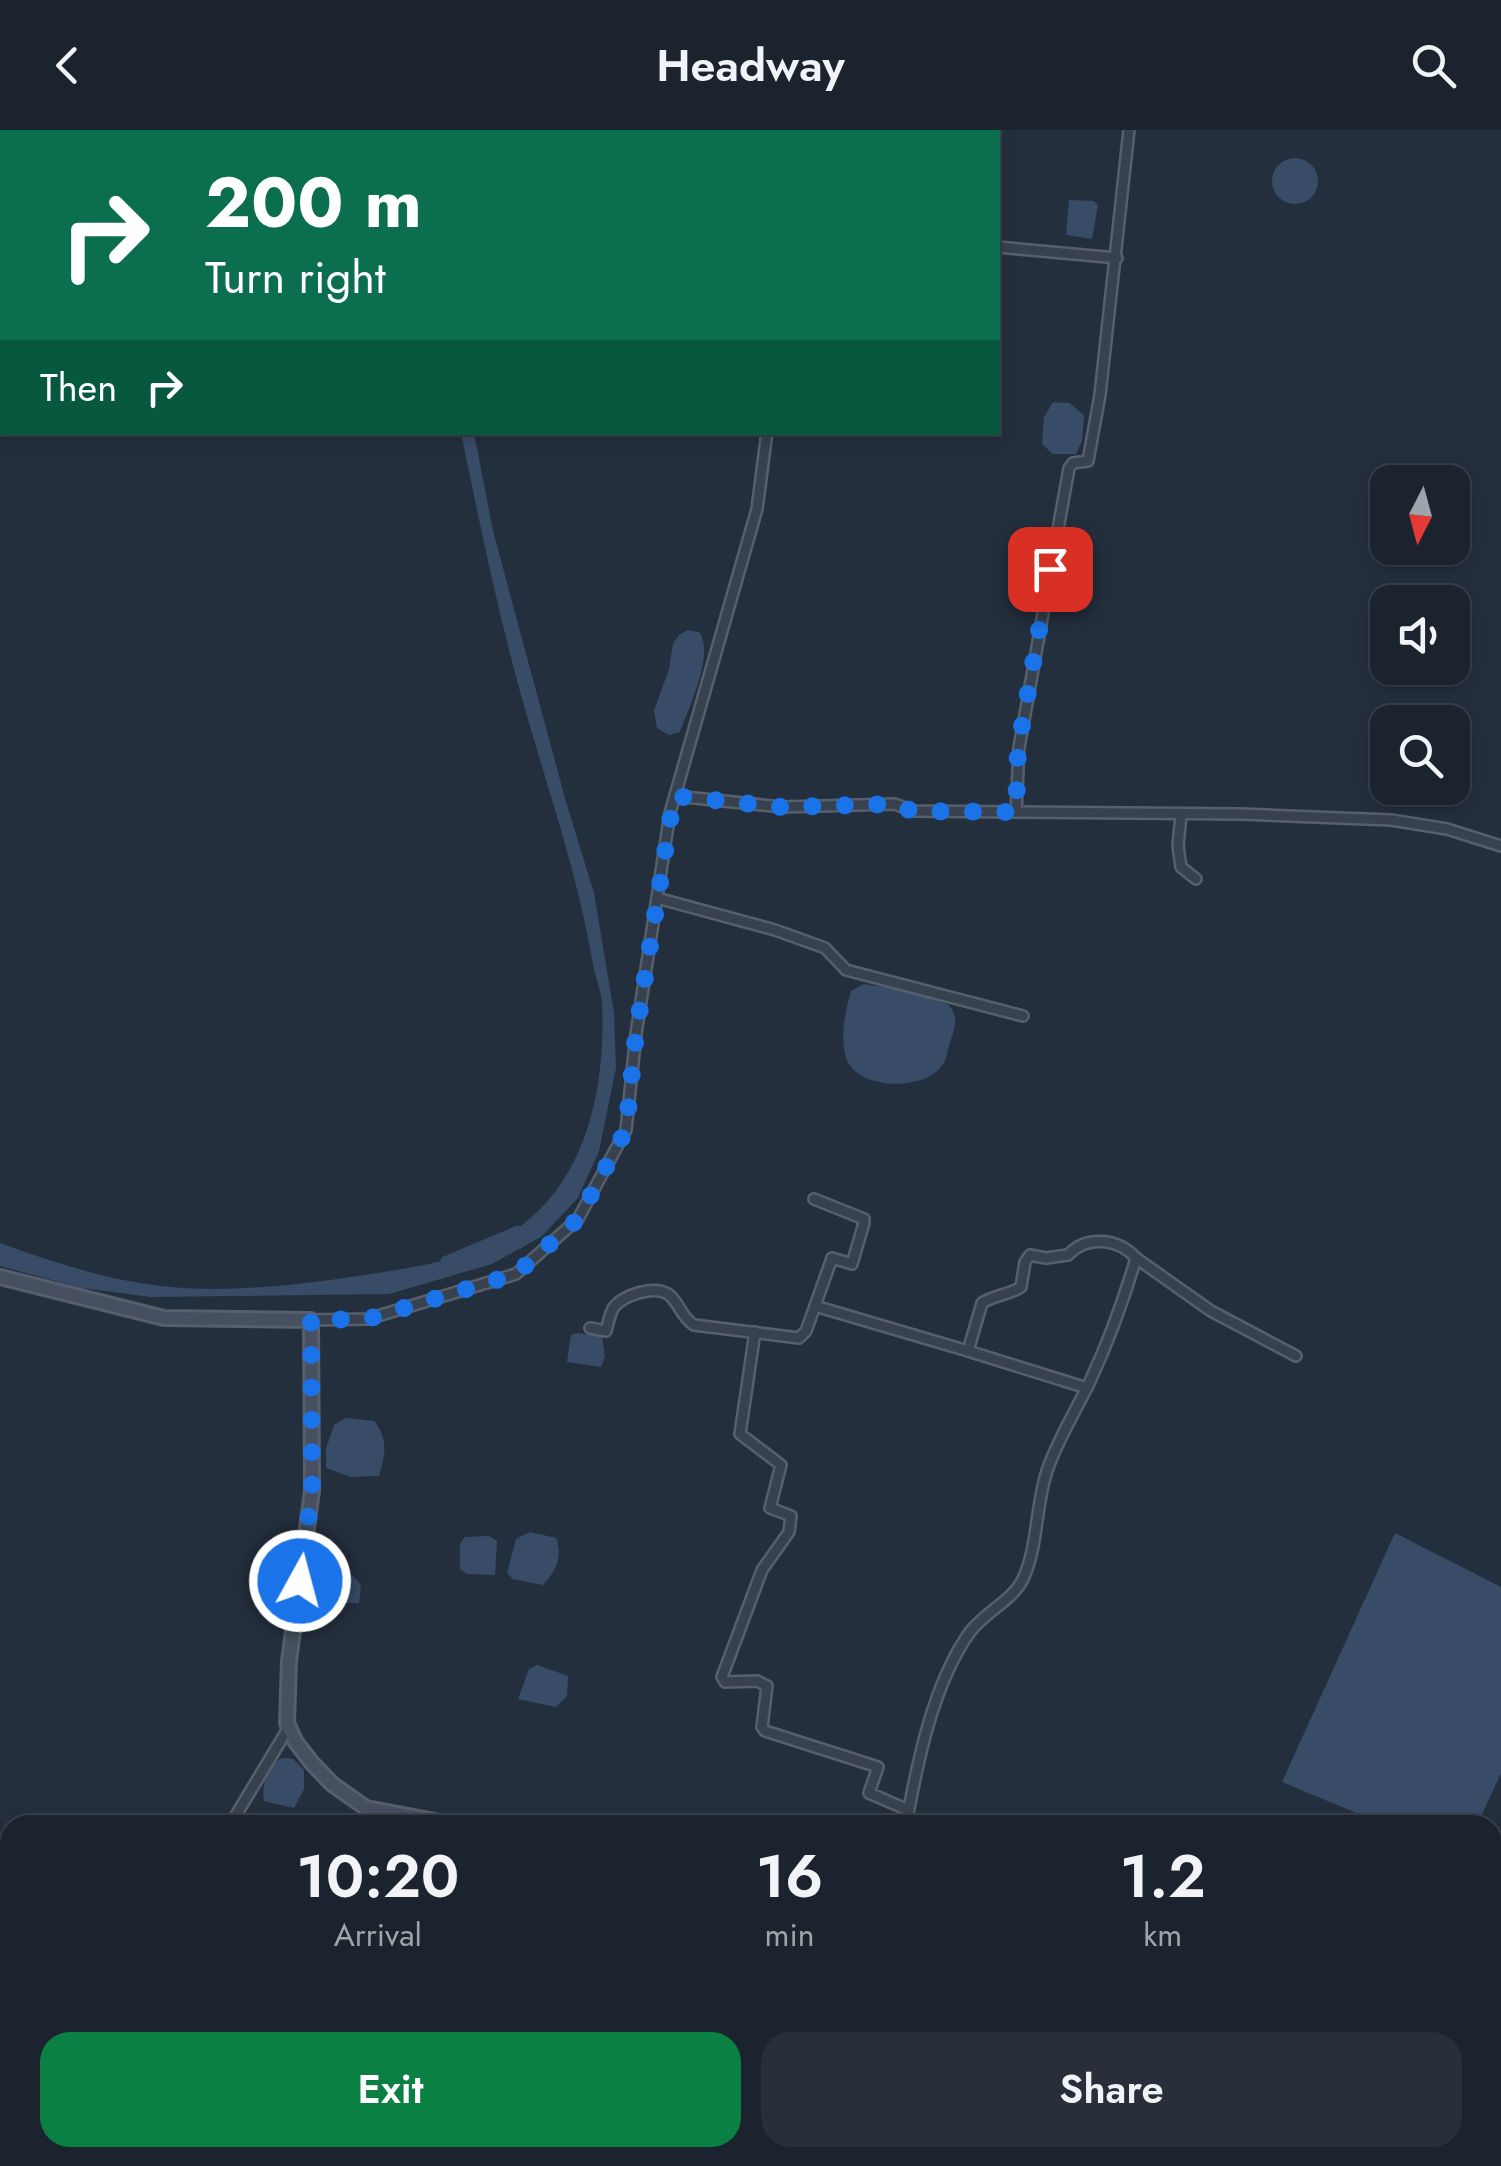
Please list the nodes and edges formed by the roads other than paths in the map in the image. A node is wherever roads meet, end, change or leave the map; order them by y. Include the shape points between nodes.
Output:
1 (1129, 130) edge
2 (1000, 246) edge
3 (1117, 258) junction
4 (767, 435) edge
5 (674, 796) junction
6 (1016, 812) junction
7 (1181, 815) junction
8 (1501, 846) edge
9 (1196, 879) dead end
10 (657, 898) junction
11 (1023, 1016) dead end
12 (814, 1198) dead end
13 (1136, 1258) junction
14 (0, 1277) edge
15 (815, 1306) junction
16 (311, 1320) junction
17 (590, 1328) dead end
18 (755, 1332) junction
19 (968, 1351) junction
20 (1296, 1356) dead end
21 (1087, 1388) junction
22 (289, 1727) junction
23 (908, 1810) junction
24 (236, 1815) edge
25 (403, 1815) edge
26 (907, 1815) edge

1 - 3 street
2 - 3 street
3 - 6 street via 1088,462 1069,468 1044,599 1018,748
4 - 5 street via 756,509
5 - 6 street via 782,807 895,804 912,811
5 - 10 street
6 - 7 street
7 - 8 street via 1391,820
7 - 9 street via 1181,867
10 - 11 street via 825,948 846,970
10 - 16 street via 626,1130 578,1219 516,1274 368,1319
12 - 15 street via 864,1219 852,1264 832,1258
13 - 19 street via 1127,1248 1088,1240 1068,1255 1030,1255 1021,1287 982,1303
13 - 20 street via 1211,1312
13 - 21 street
14 - 16 main road via 164,1318
15 - 18 street via 799,1338
15 - 19 street
16 - 22 main road via 312,1491 289,1661
17 - 18 street via 606,1331 614,1308 658,1290 694,1325
18 - 23 street via 740,1434 780,1464 770,1508 791,1516 789,1532 762,1570 722,1678 767,1686 765,1731 878,1768 870,1792
19 - 21 street
21 - 23 street via 1043,1482 1022,1583 984,1614 945,1679
22 - 24 street
22 - 25 main road via 322,1774 366,1808
23 - 26 street

